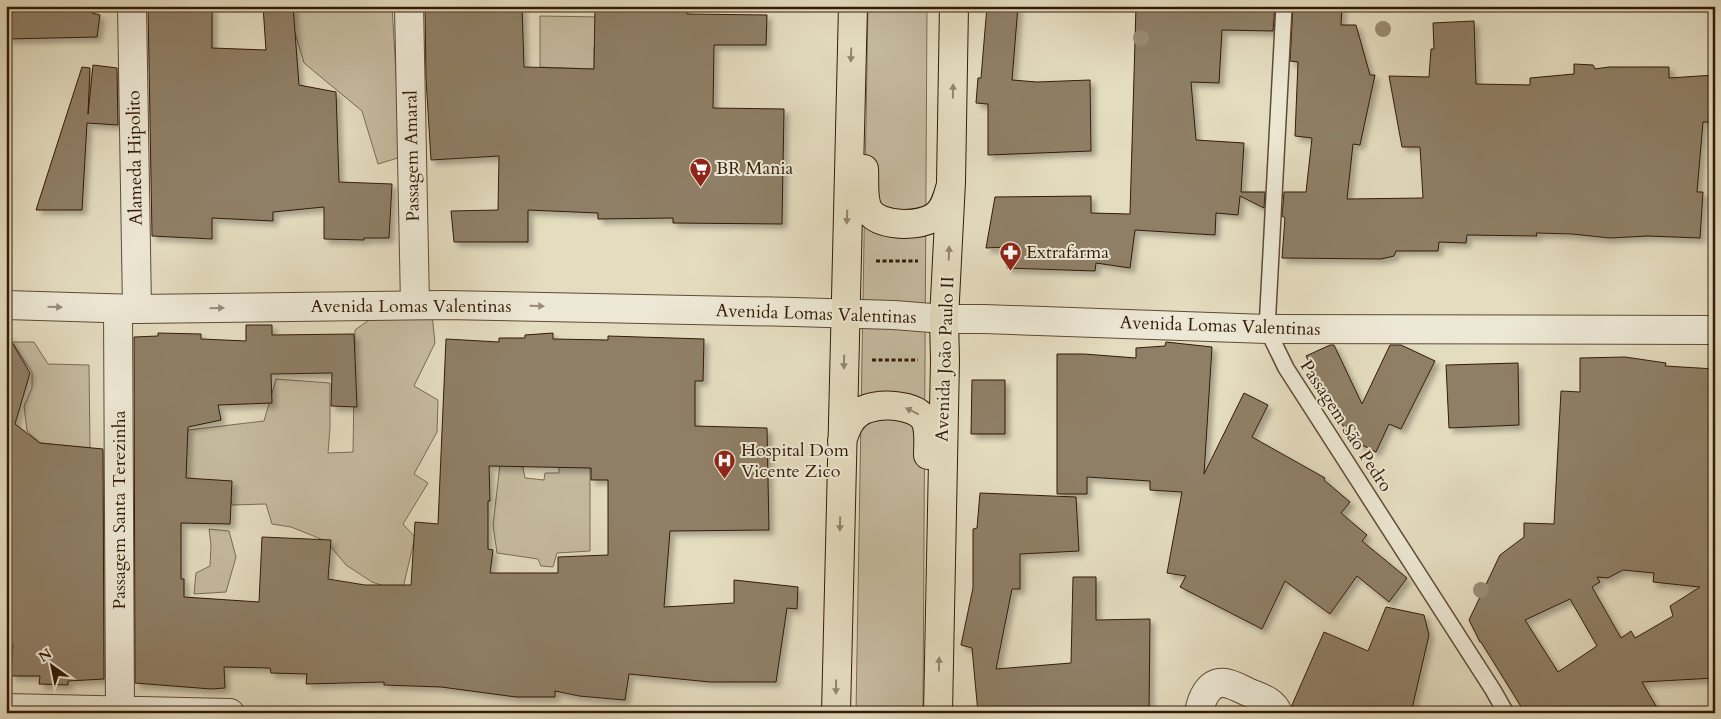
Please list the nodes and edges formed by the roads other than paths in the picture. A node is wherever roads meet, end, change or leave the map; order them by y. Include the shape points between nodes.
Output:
1 (132, 6) edge
2 (409, 6) edge
3 (853, 6) edge
4 (954, 6) edge
5 (1284, 6) edge
6 (849, 133) junction
7 (951, 182) junction
8 (415, 305) junction
9 (6, 306) edge
10 (127, 309) junction
11 (846, 313) junction
12 (944, 319) junction
13 (1267, 329) junction
14 (1715, 330) edge
15 (842, 444) junction
16 (942, 501) junction
17 (6, 708) edge
18 (120, 710) junction
19 (230, 713) edge
20 (836, 713) edge
21 (938, 713) edge
22 (1199, 713) edge
23 (1278, 713) edge
24 (1506, 713) edge

1 - 10 street, Alameda Hipolito
2 - 8 street, Passagem Amaral
3 -> 6 main road
7 -> 4 main road, Avenida João Paulo II
5 - 13 lane, Passagem São Pedro
6 - 7 main road via 864,150 866,204 870,212 884,222 914,223 935,217 943,209
6 -> 11 main road
12 -> 7 main road, Avenida João Paulo II
10 -> 8 street, Avenida Lomas Valentinas
8 -> 11 street, Avenida Lomas Valentinas
9 -> 10 street, Avenida Lomas Valentinas
10 - 18 street, Passagem Santa Terezinha
11 - 12 street, Avenida Lomas Valentinas
11 -> 15 main road
12 - 13 street, Avenida Lomas Valentinas
12 - 16 main road, Avenida João Paulo II
13 - 14 street, Avenida Lomas Valentinas
13 - 24 lane, Passagem São Pedro via 1286,368
16 -> 15 main road via 929,479 928,426 924,418 910,408 880,406 859,412 851,420
15 -> 20 main road
21 -> 16 main road, Avenida João Paulo II
17 - 18 street
18 - 19 street
22 - 23 street via 1206,692 1224,683 1271,702

